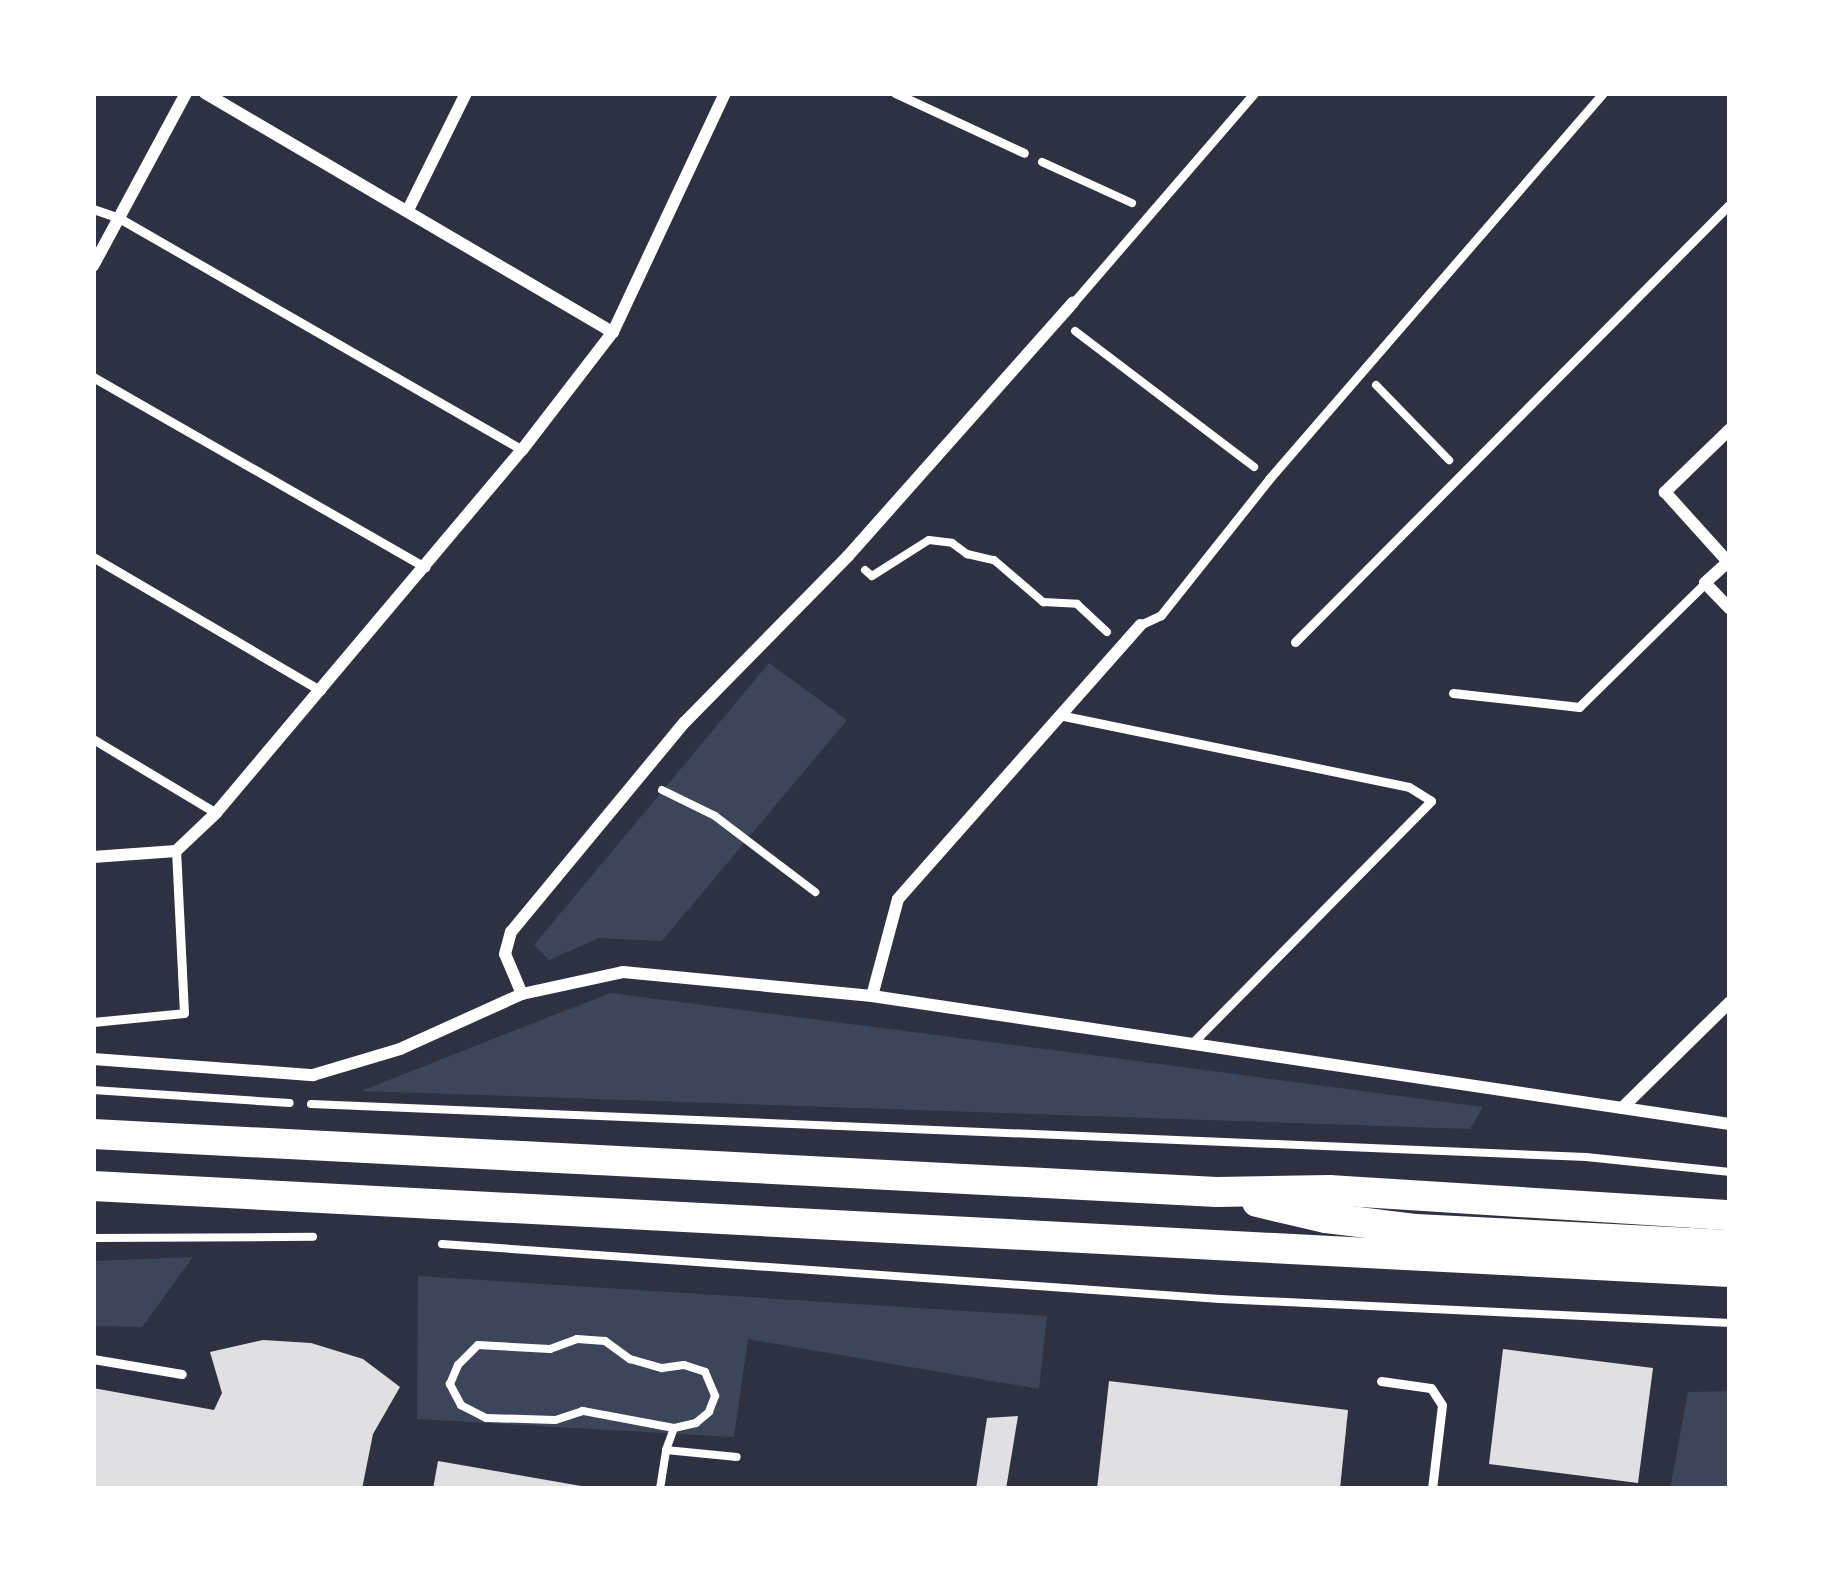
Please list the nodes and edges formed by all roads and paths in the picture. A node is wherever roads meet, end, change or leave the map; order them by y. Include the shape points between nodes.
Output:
1 (186, 93) edge
2 (205, 93) edge
3 (466, 93) edge
4 (725, 93) edge
5 (895, 93) edge
6 (1253, 93) edge
7 (1603, 93) edge
8 (1024, 153) joint
9 (1730, 204) edge
10 (93, 208) edge
11 (408, 210) junction
12 (1150, 211) junction
13 (119, 218) junction
14 (93, 266) edge
15 (1073, 303) joint
16 (1059, 319) junction
17 (614, 332) junction
18 (1361, 370) junction
19 (93, 377) edge
20 (1730, 429) edge
21 (522, 450) junction
22 (1463, 473) junction
23 (1270, 479) junction
24 (848, 556) junction
25 (93, 557) edge
26 (425, 567) junction
27 (1705, 583) junction
28 (1730, 609) edge
29 (1140, 625) joint
30 (1295, 643) dead end
31 (1121, 645) junction
32 (321, 691) junction
33 (1453, 693) dead end
34 (1059, 716) junction
35 (93, 739) edge
36 (640, 780) junction
37 (216, 813) junction
38 (176, 851) junction
39 (93, 857) edge
40 (815, 892) dead end
41 (522, 994) junction
42 (872, 996) junction
43 (1730, 1002) edge
44 (93, 1022) edge
45 (1192, 1043) junction
46 (93, 1059) edge
47 (93, 1090) edge
48 (1622, 1108) junction
49 (1730, 1124) edge
50 (93, 1134) edge
51 (1730, 1172) edge
52 (93, 1186) edge
53 (1216, 1192) junction
54 (1730, 1215) edge
55 (320, 1237) dead end
56 (93, 1238) edge
57 (437, 1243) dead end
58 (1730, 1245) edge
59 (1730, 1272) edge
60 (1730, 1323) edge
61 (93, 1359) edge
62 (182, 1374) dead end
63 (1382, 1381) dead end
64 (674, 1428) junction
65 (666, 1450) junction
66 (737, 1457) dead end
67 (660, 1489) edge
68 (1432, 1489) edge

1 - 13 street
2 - 11 street
3 - 11 street
4 - 17 street
5 - 8 lane
6 - 12 lane
7 - 18 lane
8 - 12 path
9 - 22 lane
10 - 13 lane
11 - 17 street
12 - 15 lane
13 - 14 street
13 - 21 lane
15 - 16 street
16 - 23 path
16 - 24 street
17 - 21 street
18 - 22 path
18 - 23 lane
19 - 26 lane
20 - 27 street via 1665,492 1728,562
21 - 26 street
22 - 30 lane
23 - 29 lane via 1160,614
24 - 31 path via 872,576 929,540 952,542 994,560 1043,602 1077,604
24 - 36 street via 745,656
25 - 32 lane
26 - 32 street
27 - 28 street
27 - 33 lane via 1579,707
29 - 31 street
31 - 34 street
32 - 37 street
34 - 42 street via 898,899
34 - 45 lane via 1409,787 1431,802
35 - 37 lane
36 - 40 path via 715,816
36 - 41 street via 511,932 505,954
37 - 38 street
38 - 39 street
38 - 44 lane via 184,1013
41 - 42 street via 623,972
41 - 46 street via 400,1049 313,1075
42 - 45 street
43 - 48 street
45 - 48 street
47 - 51 path via 1586,1157
48 - 49 street
50 - 53 main road
52 - 59 main road
53 - 54 main road via 1329,1190
53 - 58 main road via 1370,1224
55 - 56 path
57 - 60 path via 1220,1299
61 - 62 lane
63 - 68 lane via 1431,1388 1442,1405
64 - 64 path via 583,1411 555,1420 486,1418 461,1405 450,1384 478,1345 605,1342 630,1359 705,1372 715,1396 709,1412
64 - 65 path
65 - 66 path
65 - 67 path

